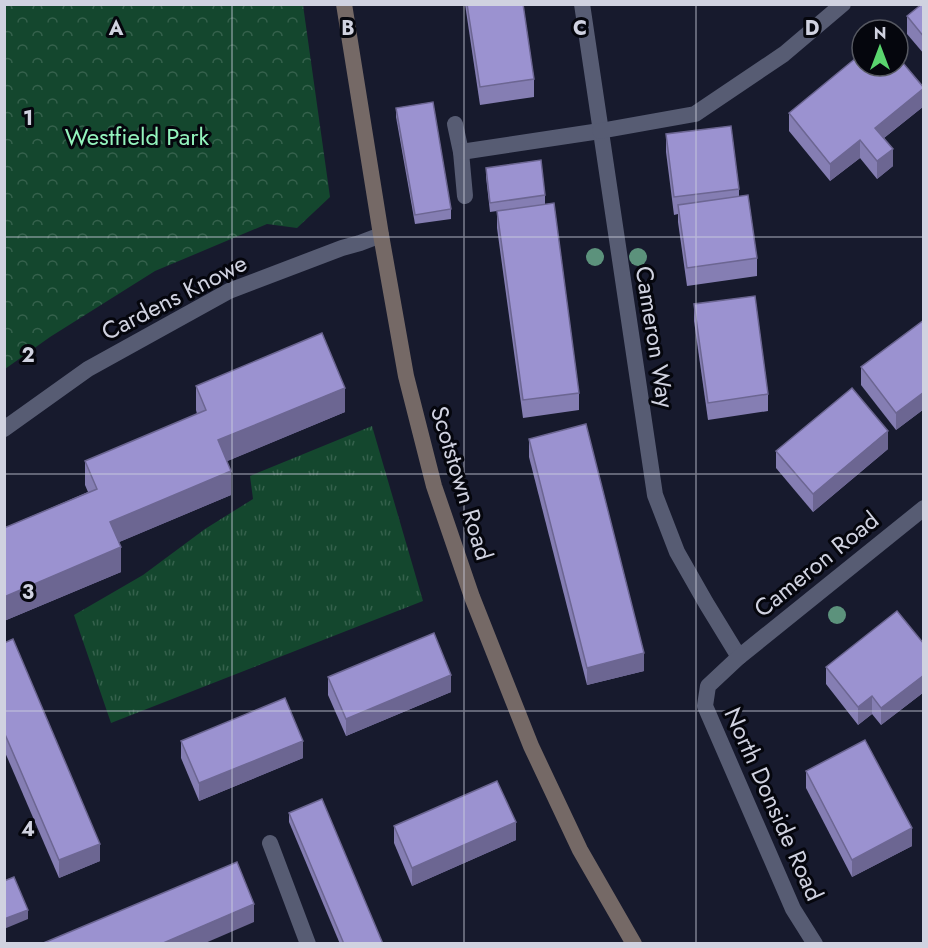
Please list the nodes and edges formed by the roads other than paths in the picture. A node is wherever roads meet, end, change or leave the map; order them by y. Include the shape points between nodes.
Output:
1 (344, 4) edge
2 (582, 4) edge
3 (843, 4) edge
4 (455, 124) dead end
5 (600, 131) junction
6 (461, 152) junction
7 (465, 196) dead end
8 (381, 235) junction
9 (4, 429) edge
10 (924, 508) edge
11 (739, 657) junction
12 (270, 843) dead end
13 (308, 944) edge
14 (634, 944) edge
15 (815, 944) edge

1 - 8 main road, Scotstown Road
2 - 5 street, Cameron Way
3 - 5 street via 784,54 695,114
4 - 6 street
5 - 6 street
5 - 11 street, Cameron Way via 655,495 677,552
6 - 7 street
8 - 9 street, Cardens Knowe via 229,291 88,369
8 - 14 main road, Scotstown Road via 406,376 434,486 472,597 531,746 580,850
10 - 11 street, Cameron Road
11 - 15 street, North Donside Road via 708,686 705,706 793,909
12 - 13 street

